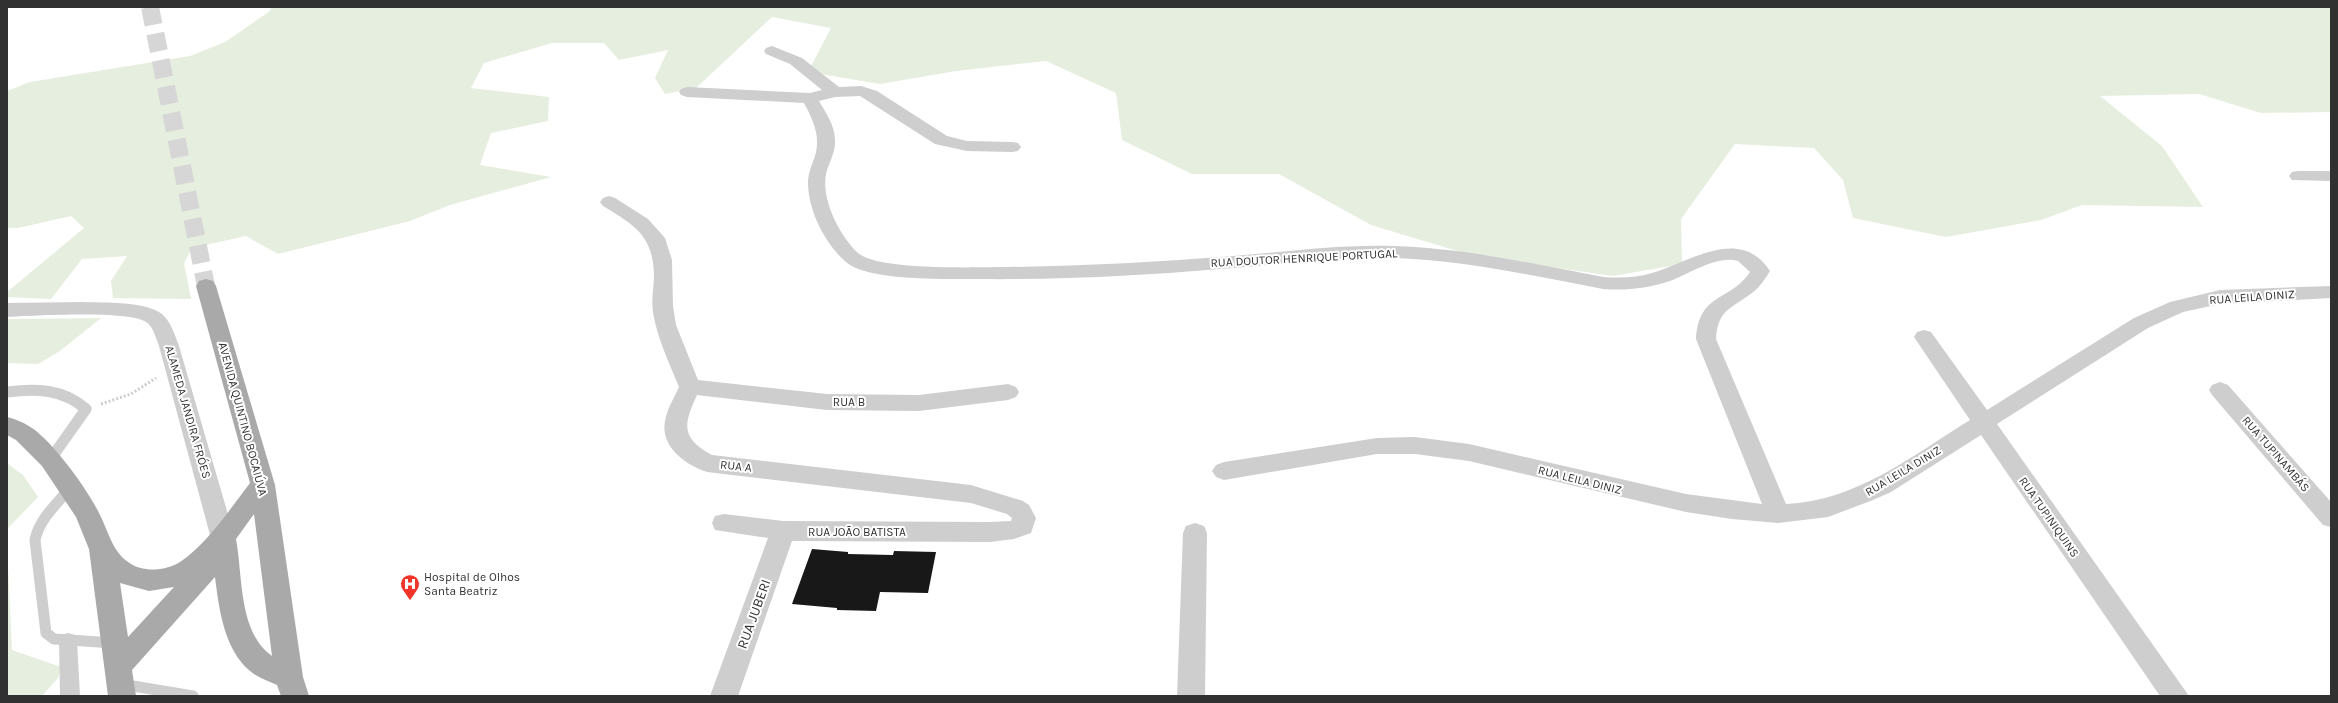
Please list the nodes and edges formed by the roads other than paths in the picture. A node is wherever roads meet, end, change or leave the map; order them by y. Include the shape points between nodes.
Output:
1 (772, 51) dead end
2 (687, 92) dead end
3 (835, 92) junction
4 (810, 98) junction
5 (1012, 147) dead end
6 (2298, 176) dead end
7 (2331, 176) edge
8 (609, 202) dead end
9 (206, 286) tunnel mouth
10 (2331, 292) edge
11 (7, 310) edge
12 (1924, 337) dead end
13 (690, 387) junction
14 (2220, 390) dead end
15 (7, 392) edge
16 (1008, 392) dead end
17 (1982, 422) junction
18 (7, 425) edge
19 (50, 460) junction
20 (1224, 471) dead end
21 (263, 485) junction
22 (70, 488) junction
23 (1778, 514) junction
24 (2331, 518) edge
25 (724, 523) dead end
26 (783, 531) junction
27 (990, 532) joint
28 (1195, 533) dead end
29 (224, 542) junction
30 (102, 549) junction
31 (68, 641) junction
32 (119, 672) edge
33 (292, 687) edge
34 (70, 696) edge
35 (193, 696) edge
36 (724, 696) edge
37 (1191, 696) edge
38 (2175, 696) edge

1 - 3 street via 796,61
2 - 4 street
3 - 4 street
3 - 5 street via 861,91 871,94 941,140 967,146
4 - 23 street, RUA DOUTOR HENRIQUE PORTUGAL via 827,137 825,157 816,185 817,196 843,249 858,262 874,267 969,273 1029,273 1173,267 1402,252 1477,260 1622,285 1688,267 1712,256 1737,255 1752,260 1760,271 1756,280 1712,312 1705,325 1706,339
6 - 7 street
8 - 13 street via 644,224 662,248 663,313 669,340
9 - 21 main road, AVENIDA QUINTINO BOCAIÚVA
10 - 17 street, RUA LEILA DINIZ via 2220,297 2177,307 2141,323
11 - 29 street, ALAMEDA JANDIRA FRÓES via 100,310 151,316 159,323 170,346
12 - 17 street, RUA TUPINIQUINS
13 - 16 street, RUA B via 828,402 919,403
13 - 27 street, RUA A via 676,417 675,433 691,455 707,463 971,494 1014,507 1024,518 1022,526 1014,530
14 - 24 street, RUA TUPINAMBÁS
15 - 19 lane via 40,390 65,395 78,400 86,409
17 - 23 street, RUA LEILA DINIZ via 1883,486 1850,501 1810,511
17 - 38 street, RUA TUPINIQUINS
18 - 19 main road via 24,434
19 - 22 main road
20 - 23 street, RUA LEILA DINIZ via 1377,446 1438,446 1632,493 1735,512
21 - 29 main road
21 - 33 main road, AVENIDA QUINTINO BOCAIÚVA
22 - 30 main road via 86,513
22 - 31 lane via 43,520 37,530 36,540 46,633 54,639
25 - 26 street, RUA JOÃO BATISTA
26 - 27 street, RUA JOÃO BATISTA
26 - 36 street, RUA JUBERI
28 - 37 street
29 - 30 main road via 198,563 176,575 154,580 130,577 118,569
29 - 32 main road
29 - 33 main road via 236,624 248,649
30 - 32 main road
31 - 32 lane
31 - 34 street
32 - 35 lane

